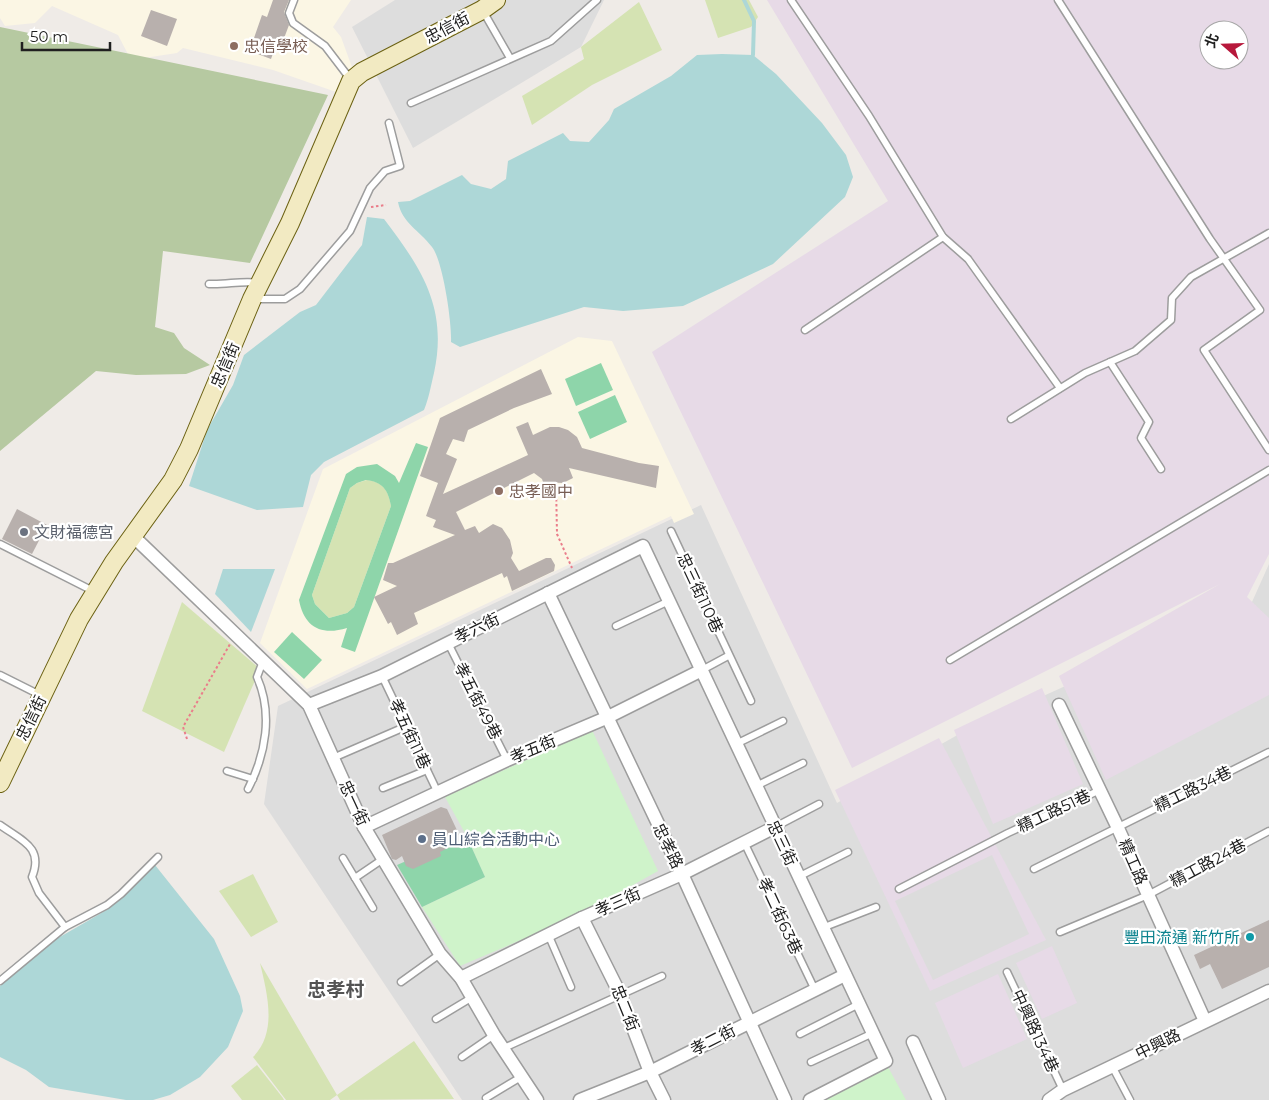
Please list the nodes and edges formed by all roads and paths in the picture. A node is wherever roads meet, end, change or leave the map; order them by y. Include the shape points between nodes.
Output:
1 (294, 0) edge
2 (597, 0) edge
3 (791, 0) edge
4 (1058, 0) edge
5 (489, 5) edge
6 (510, 58) junction
7 (351, 81) junction
8 (412, 103) dead end
9 (389, 123) dead end
10 (1269, 233) edge
11 (943, 237) junction
12 (1224, 259) junction
13 (260, 283) junction
14 (209, 284) dead end
15 (252, 299) junction
16 (805, 330) dead end
17 (1110, 362) junction
18 (1060, 388) junction
19 (1010, 419) dead end
20 (1269, 450) edge
21 (1161, 469) dead end
22 (1269, 470) edge
23 (556, 484) dead end
24 (671, 531) dead end
25 (134, 537) junction
26 (0, 544) edge
27 (643, 546) joint
28 (576, 579) junction
29 (96, 592) junction
30 (548, 593) junction
31 (670, 600) junction
32 (616, 626) dead end
33 (236, 634) junction
34 (448, 643) junction
35 (728, 656) junction
36 (263, 660) junction
37 (950, 660) dead end
38 (702, 670) junction
39 (0, 675) edge
40 (382, 676) junction
41 (42, 696) junction
42 (751, 701) dead end
43 (309, 705) junction
44 (1059, 705) dead end
45 (606, 718) junction
46 (783, 721) dead end
47 (407, 726) junction
48 (187, 739) dead end
49 (736, 744) junction
50 (1269, 752) edge
51 (333, 758) junction
52 (507, 760) junction
53 (803, 763) dead end
54 (428, 770) junction
55 (227, 771) dead end
56 (253, 779) junction
57 (0, 783) edge
58 (756, 786) junction
59 (248, 788) dead end
60 (383, 788) dead end
61 (1100, 790) junction
62 (438, 793) junction
63 (819, 804) dead end
64 (0, 825) edge
65 (1117, 826) junction
66 (364, 827) junction
67 (775, 828) junction
68 (1269, 830) edge
69 (744, 842) junction
70 (848, 852) dead end
71 (158, 857) dead end
72 (343, 858) dead end
73 (383, 859) junction
74 (1034, 869) dead end
75 (682, 874) junction
76 (798, 877) junction
77 (355, 878) junction
78 (899, 889) dead end
79 (1148, 895) junction
80 (876, 907) dead end
81 (373, 908) dead end
82 (582, 918) junction
83 (65, 927) junction
84 (822, 928) junction
85 (1060, 932) dead end
86 (548, 934) junction
87 (440, 954) junction
88 (1007, 972) dead end
89 (845, 975) junction
90 (662, 976) dead end
91 (461, 978) junction
92 (0, 981) edge
93 (401, 982) dead end
94 (572, 987) dead end
95 (815, 990) junction
96 (1269, 991) edge
97 (620, 994) junction
98 (471, 998) junction
99 (859, 1004) junction
100 (436, 1020) dead end
101 (1206, 1021) junction
102 (749, 1022) junction
103 (873, 1033) junction
104 (800, 1034) dead end
105 (494, 1035) junction
106 (913, 1042) dead end
107 (504, 1048) junction
108 (462, 1057) dead end
109 (811, 1062) dead end
110 (1112, 1066) junction
111 (650, 1072) junction
112 (521, 1077) junction
113 (1063, 1090) junction
114 (486, 1098) dead end
115 (537, 1100) edge
116 (580, 1100) edge
117 (664, 1100) edge
118 (785, 1100) edge
119 (810, 1100) edge
120 (939, 1100) edge
121 (1048, 1100) edge
122 (1130, 1100) edge

1 - 7 lane via 289,13 293,23 324,46
2 - 6 lane via 551,41
3 - 11 lane via 869,116
4 - 12 lane
5 - 6 lane
5 - 7 street, 忠信街 via 362,72
6 - 8 lane
7 - 13 street, 忠信街 via 294,214
9 - 15 lane via 400,166 385,171 370,188 350,230 300,289 285,299
10 - 12 lane
11 - 16 lane
11 - 18 lane via 968,259
12 - 17 lane via 1191,277 1178,291 1172,298 1170,320 1164,326 1135,351
12 - 20 lane via 1260,310 1204,350
13 - 14 lane via 244,280 229,285
13 - 15 street, 忠信街
15 - 25 street, 忠信街 via 189,448 173,480
17 - 18 lane
17 - 21 lane via 1149,422 1141,438
18 - 19 lane
22 - 37 lane
23 - 28 path via 557,534
24 - 35 lane, 忠三街110巷
25 - 29 street, 忠信街
25 - 33 street, 忠一街
26 - 29 lane
27 - 28 street, 孝六街
27 - 31 street, 忠三街
28 - 30 street, 孝六街
29 - 41 street, 忠信街 via 79,619
30 - 34 street, 孝六街
30 - 45 street, 忠孝路
31 - 32 lane
31 - 38 street, 忠三街
33 - 36 street, 忠一街
33 - 48 path via 183,727
34 - 40 street, 孝六街
34 - 52 lane, 孝五街49巷
35 - 38 lane
35 - 42 lane, 忠三街110巷
36 - 43 street, 忠一街
36 - 56 lane via 257,677 268,714
38 - 45 street, 孝五街
38 - 49 street, 忠三街
39 - 41 lane
40 - 43 street, 孝六街
40 - 47 lane, 孝五街11巷
41 - 57 street, 忠信街
43 - 51 street, 忠一街
44 - 61 street, 精工路
45 - 52 street, 孝五街
45 - 75 street, 忠孝路
46 - 49 lane
47 - 51 lane
47 - 54 lane, 孝五街11巷
49 - 58 street, 忠三街
50 - 65 lane, 精工路34巷
51 - 66 street, 忠一街
52 - 62 street, 孝五街
53 - 58 lane
54 - 60 lane
54 - 62 lane, 孝五街11巷
55 - 56 lane
56 - 59 lane
58 - 67 street, 忠三街
61 - 65 street, 精工路
61 - 78 lane, 精工路51巷
62 - 66 street, 孝五街
63 - 67 lane
64 - 83 lane via 35,854 37,861 32,878
65 - 74 lane, 精工路34巷
65 - 79 street, 精工路
66 - 73 street, 忠一街
67 - 69 street, 孝三街
67 - 76 street, 忠三街
68 - 79 lane, 精工路24巷
69 - 75 street, 孝三街
69 - 95 lane, 孝二街63巷
70 - 76 lane
71 - 83 lane via 107,905
72 - 77 lane
73 - 77 lane
73 - 87 street, 忠一街
75 - 82 street, 孝三街
75 - 102 street, 忠孝路
76 - 84 street, 忠三街
77 - 81 lane
79 - 85 lane, 精工路24巷
79 - 101 street, 精工路
80 - 84 lane
82 - 86 street, 孝三街
82 - 97 street, 忠二街
83 - 92 lane
84 - 89 street, 忠三街
86 - 91 street, 孝三街
86 - 94 lane
87 - 91 street, 忠一街
87 - 93 lane
88 - 113 lane, 中興路134巷
89 - 95 street, 孝二街
89 - 99 street, 忠三街
90 - 97 lane
91 - 98 street, 忠一街
95 - 102 street, 孝二街
96 - 101 street, 中興路
97 - 107 lane
97 - 111 street, 忠二街
98 - 100 lane
98 - 105 street, 忠一街
99 - 103 street, 忠三街
99 - 104 lane
101 - 110 street, 中興路
102 - 111 street, 孝二街
102 - 118 street, 忠孝路
103 - 109 lane
103 - 119 street, 忠三街 via 886,1060
105 - 107 street, 忠一街
105 - 108 lane
106 - 120 street
107 - 112 street, 忠一街
110 - 113 street, 中興路
110 - 122 lane
111 - 116 street, 孝二街
111 - 117 street, 忠二街
112 - 114 lane
112 - 115 street, 忠一街
113 - 121 street, 中興路

